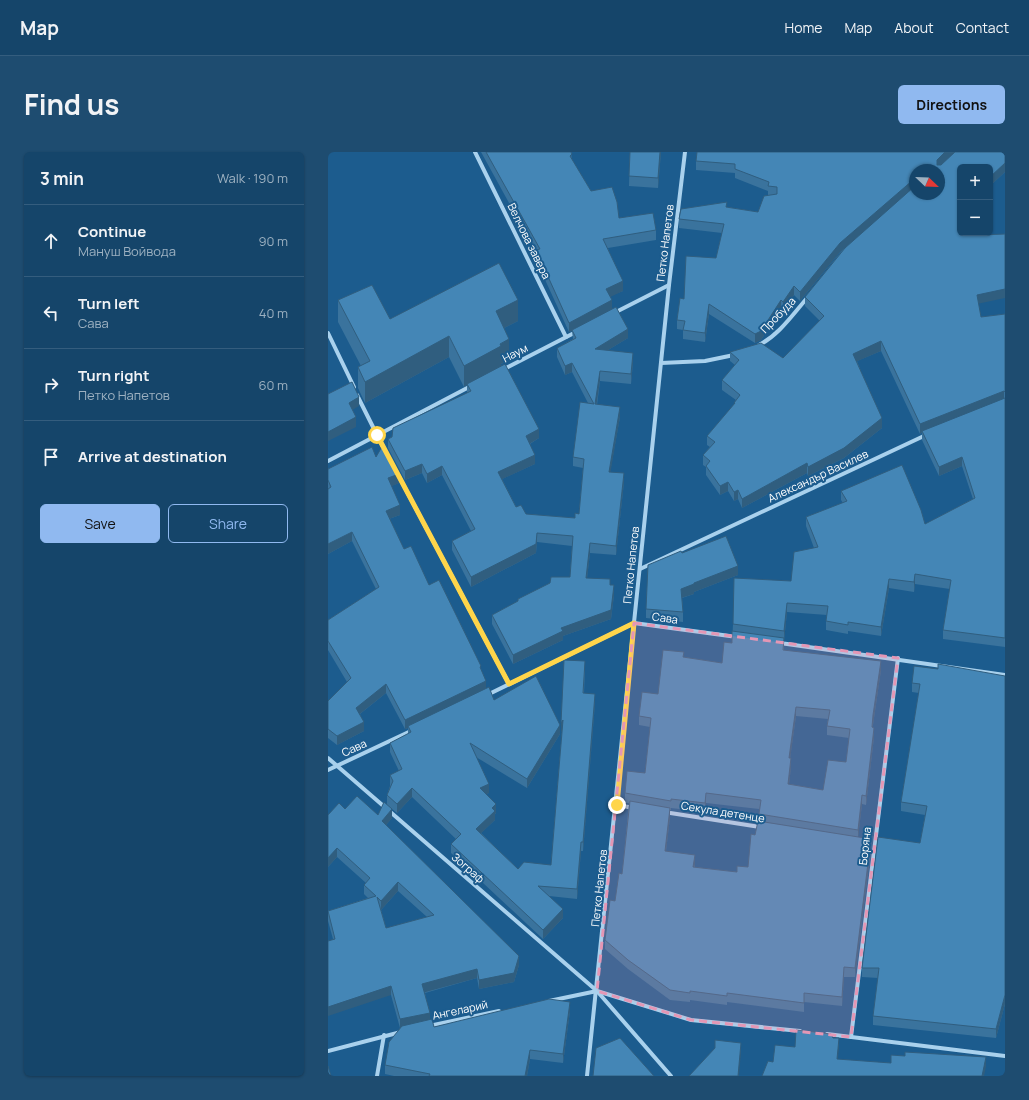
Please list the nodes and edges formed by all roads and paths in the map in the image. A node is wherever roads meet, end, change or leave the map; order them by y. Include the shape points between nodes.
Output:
1 (475, 152) edge
2 (685, 152) edge
3 (669, 285) junction
4 (813, 290) edge
5 (607, 316) edge
6 (580, 330) edge
7 (328, 333) edge
8 (566, 337) junction
9 (755, 347) edge
10 (738, 354) edge
11 (661, 363) junction
12 (496, 374) edge
13 (475, 384) edge
14 (933, 433) edge
15 (377, 435) junction
16 (388, 456) edge
17 (328, 461) edge
18 (391, 463) edge
19 (640, 569) junction
20 (634, 623) junction
21 (743, 638) edge
22 (774, 642) edge
23 (898, 658) junction
24 (1005, 675) edge
25 (509, 684) junction
26 (480, 698) edge
27 (416, 729) edge
28 (328, 758) edge
29 (336, 766) junction
30 (328, 770) edge
31 (617, 805) junction
32 (640, 808) edge
33 (656, 811) edge
34 (765, 828) edge
35 (866, 844) edge
36 (874, 845) junction
37 (597, 991) junction
38 (544, 1002) edge
39 (506, 1010) edge
40 (422, 1027) edge
41 (406, 1030) edge
42 (805, 1032) edge
43 (820, 1034) edge
44 (384, 1035) junction
45 (851, 1037) junction
46 (328, 1051) edge
47 (1005, 1056) edge
48 (377, 1076) edge
49 (587, 1076) edge
50 (671, 1076) edge

1 - 8 street, Велчова завера
2 - 3 street, Петко Напетов
3 - 5 street
3 - 11 street, Петко Напетов
4 - 9 street, Прoбудa via 785,325
6 - 8 street, Наум
7 - 15 street
8 - 12 street, Наум
10 - 11 street via 705,362
11 - 19 street, Петко Напетов
13 - 15 street
14 - 19 street, Александър Василев
15 - 16 street
15 - 17 street
18 - 25 street
19 - 20 street, Петко Напетов
20 - 21 street, Сава
20 - 25 street
20 - 31 street, Петко Напетов
22 - 23 street
23 - 24 street
23 - 36 street, Боряна
25 - 26 street
27 - 29 street, Сава
28 - 29 street, Зограф
29 - 30 street, Сава
29 - 37 street, Зограф
31 - 32 street
31 - 37 street, Петко Напетов
33 - 34 street, Секула детенце
35 - 36 street
36 - 45 street, Боряна
37 - 38 street
37 - 42 street via 691,1020
37 - 49 street, Петко Напетов
37 - 50 street, Зограф
39 - 40 street, Ангеларий
41 - 44 street
43 - 45 street
44 - 46 street
44 - 48 street
45 - 47 street

